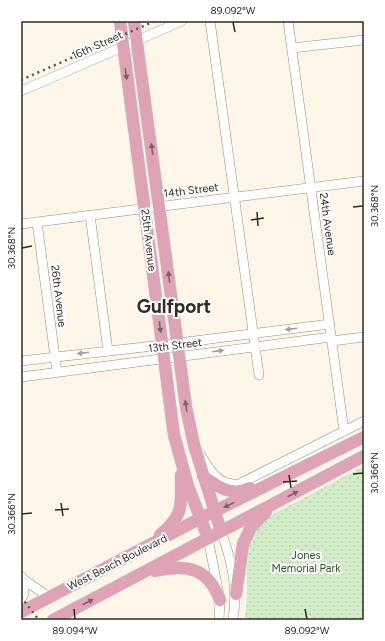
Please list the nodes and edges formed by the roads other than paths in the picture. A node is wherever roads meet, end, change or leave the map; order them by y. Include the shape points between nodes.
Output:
1 (120, 21) edge
2 (134, 21) edge
3 (182, 21) edge
4 (210, 21) edge
5 (288, 21) edge
6 (136, 40) junction
7 (364, 40) edge
8 (123, 47) junction
9 (292, 48) junction
10 (21, 91) edge
11 (364, 181) edge
12 (311, 187) junction
13 (234, 197) junction
14 (160, 206) junction
15 (145, 208) junction
16 (90, 215) junction
17 (37, 222) junction
18 (21, 224) edge
19 (330, 324) junction
20 (254, 334) junction
21 (364, 337) edge
22 (332, 339) junction
23 (178, 344) junction
24 (162, 346) junction
25 (255, 347) junction
26 (108, 351) junction
27 (179, 356) junction
28 (55, 357) junction
29 (164, 358) junction
30 (21, 361) edge
31 (57, 372) junction
32 (259, 375) dead end
33 (21, 377) edge
34 (364, 421) edge
35 (344, 431) junction
36 (364, 431) edge
37 (364, 438) edge
38 (194, 445) junction
39 (364, 456) edge
40 (180, 458) junction
41 (202, 476) junction
42 (274, 504) junction
43 (214, 512) junction
44 (201, 518) junction
45 (221, 531) junction
46 (208, 538) junction
47 (148, 546) junction
48 (138, 574) junction
49 (22, 578) edge
50 (236, 594) junction
51 (49, 597) junction
52 (21, 598) edge
53 (220, 600) junction
54 (21, 612) edge
55 (53, 620) edge
56 (219, 620) edge
57 (233, 620) edge

1 - 8 main road, 25th Avenue
2 - 6 main road, 25th Avenue
3 - 6 street, 16th Street
4 - 13 street
5 - 9 street, 24th Avenue
6 - 8 street, 16th Street
14 -> 6 main road, 25th Avenue
7 - 9 street
8 - 10 street, 16th Street
8 -> 15 main road, 25th Avenue
9 - 12 street, 24th Avenue
11 - 12 street, 14th Street
12 - 13 street, 14th Street
12 - 19 street, 24th Avenue
13 - 14 street, 14th Street
13 - 20 street
14 - 15 street, 14th Street
23 -> 14 main road, 25th Avenue
15 - 16 street, 14th Street
15 -> 24 main road, 25th Avenue
16 - 17 street, 14th Street
16 - 26 street
17 - 18 street, 14th Street
17 - 28 street, 26th Avenue
19 -> 20 street, 13th Street
19 - 22 street, 24th Avenue
20 - 23 street, 13th Street
20 - 25 street
21 - 22 street, 13th Street
22 - 25 street, 13th Street
22 - 35 street, 24th Avenue
23 - 24 street, 13th Street
23 - 27 main road, 25th Avenue
24 - 26 street, 13th Street
24 - 29 main road, 25th Avenue
27 -> 25 street, 13th Street
25 - 32 street
26 -> 28 street, 13th Street
27 - 29 street, 13th Street
38 -> 27 main road, 25th Avenue
28 - 30 street, 13th Street
28 - 31 street, 26th Avenue
29 - 31 street, 13th Street
29 - 40 main road, 25th Avenue via 174,434
31 - 33 street, 13th Street
34 - 35 street
35 - 38 street via 239,484 227,483 216,477
36 - 41 main road via 238,492 224,490
37 -> 43 main road, West Beach Boulevard
38 - 41 main road, 25th Avenue
42 -> 39 main road, West Beach Boulevard
40 - 44 main road
40 - 47 main road via 180,512 170,527
41 - 43 main road, 25th Avenue
42 - 45 main road, West Beach Boulevard
42 - 50 main road via 251,527 245,538
43 - 44 main road, West Beach Boulevard
43 - 45 main road, 25th Avenue
44 - 46 main road
44 - 47 main road, West Beach Boulevard
45 - 46 main road, West Beach Boulevard
45 - 50 street via 235,575
46 - 48 main road, West Beach Boulevard
46 - 53 street
47 - 51 main road, West Beach Boulevard
48 - 53 main road via 173,567 194,570 216,588
55 -> 48 main road, West Beach Boulevard
49 - 51 street
49 - 52 street via 24,594
50 - 57 street
51 - 54 main road, West Beach Boulevard
53 - 56 street

